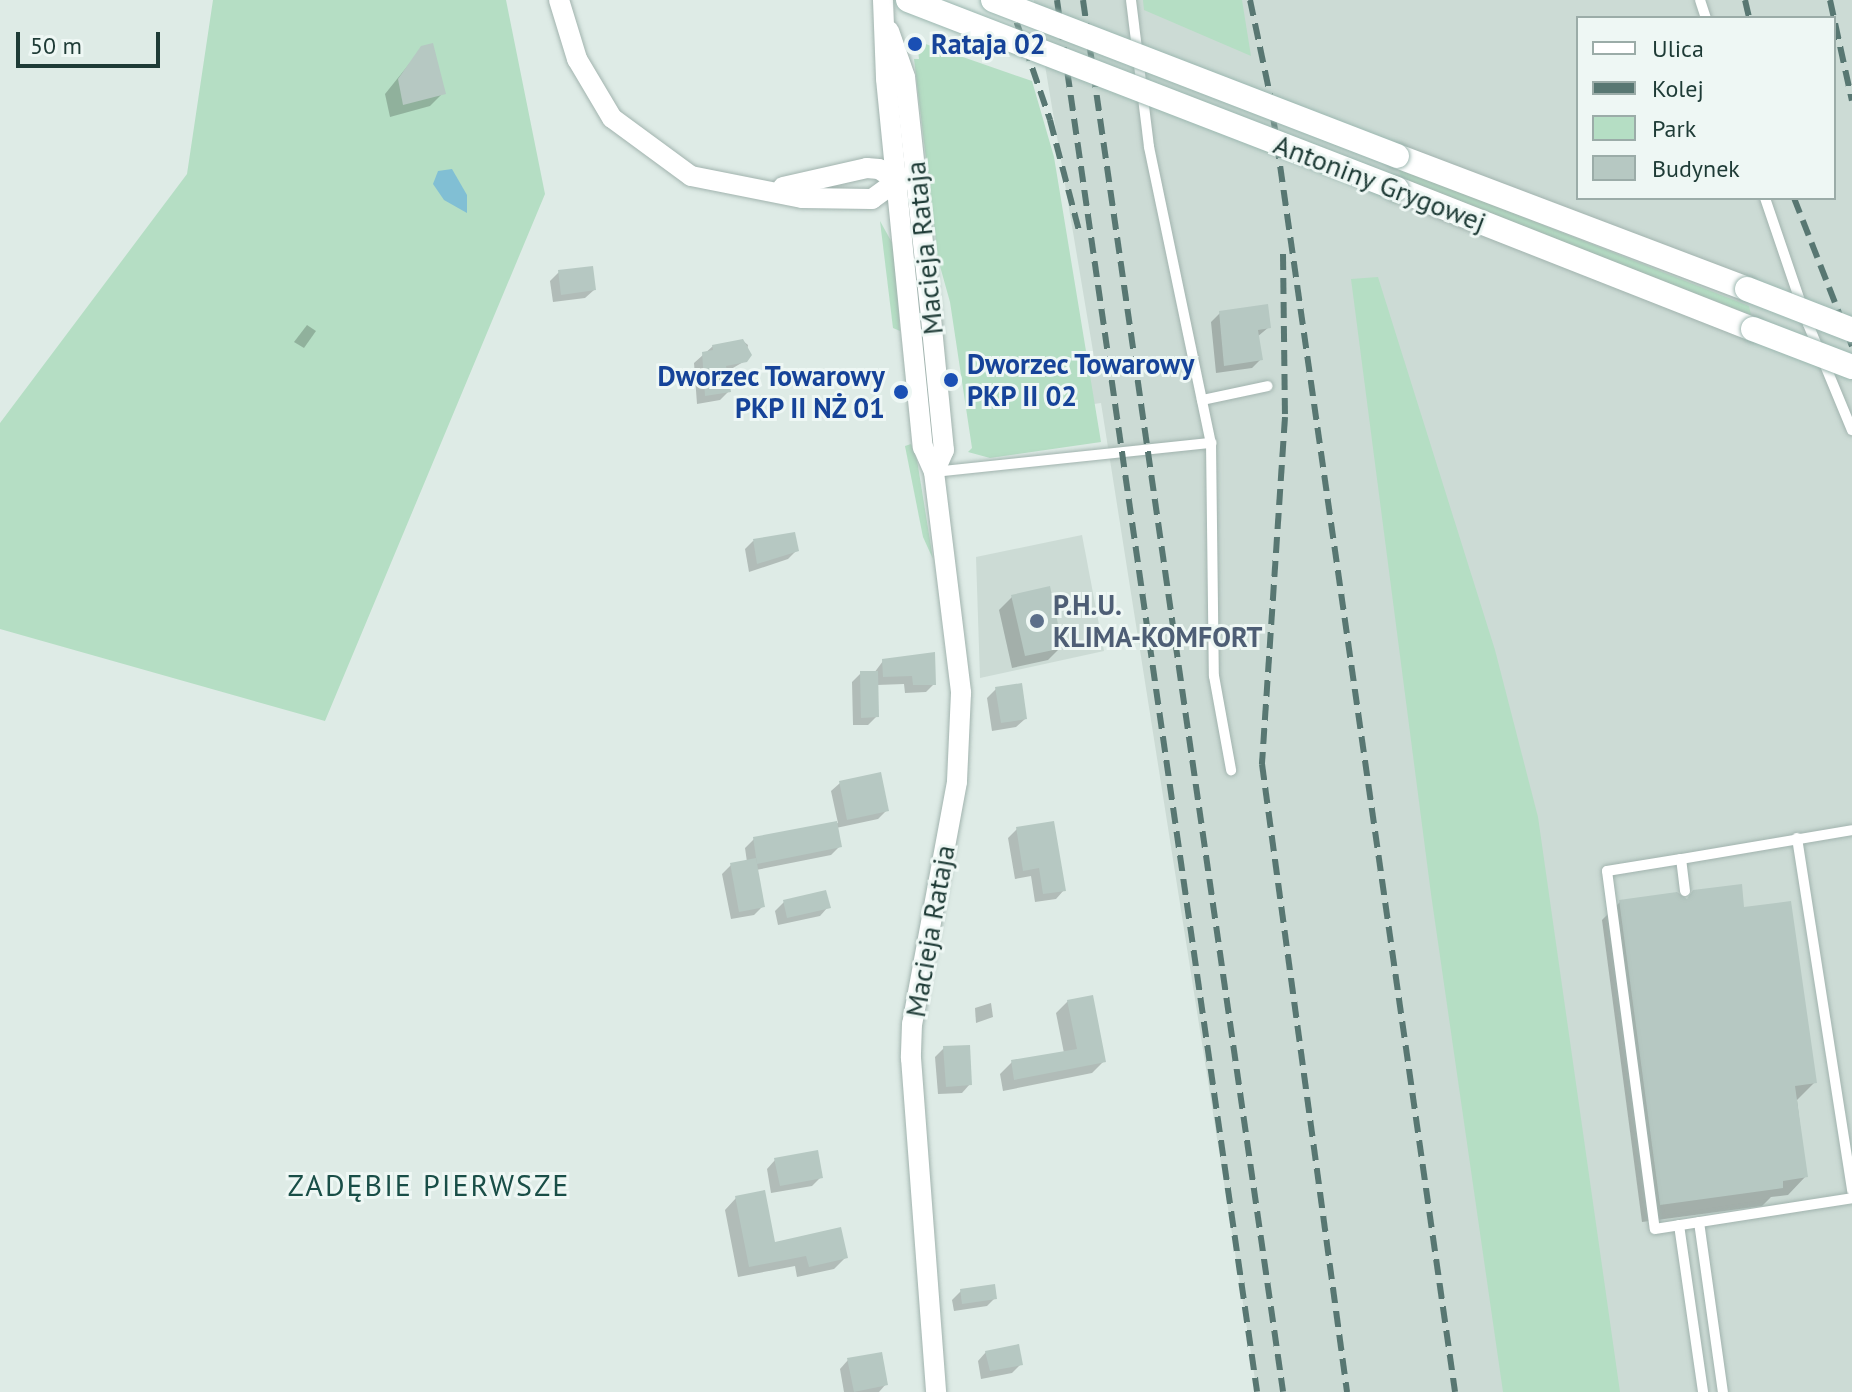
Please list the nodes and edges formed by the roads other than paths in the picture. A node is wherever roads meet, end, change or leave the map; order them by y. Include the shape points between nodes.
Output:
1 (559, 0) edge
2 (569, 0) edge
3 (883, 0) edge
4 (908, 0) edge
5 (993, 0) edge
6 (1131, 0) edge
7 (571, 39) junction
8 (907, 179) junction
9 (743, 190) junction
10 (1766, 200) edge
11 (1852, 330) edge
12 (1852, 367) edge
13 (1268, 386) dead end
14 (1202, 400) junction
15 (1852, 430) edge
16 (1211, 443) junction
17 (934, 472) junction
18 (1231, 770) dead end
19 (1852, 830) edge
20 (1797, 838) junction
21 (1681, 859) junction
22 (1685, 891) dead end
23 (1852, 1191) edge
24 (1852, 1198) edge
25 (1699, 1222) junction
26 (1679, 1225) junction
27 (936, 1392) edge
28 (1703, 1392) edge
29 (1723, 1392) edge

1 - 7 street
2 - 7 street
3 - 8 street, Macieja Rataja via 886,79
4 - 12 street, Antoniny Grygowej, bridge
5 - 11 street, Antoniny Grygowej, bridge
6 - 14 lane via 1149,147
7 - 9 street via 612,118 673,166
8 - 9 street via 867,168 802,186
8 - 9 street via 872,199
8 - 17 street, Macieja Rataja via 923,447
10 - 15 lane
13 - 14 lane
14 - 16 lane
16 - 17 lane
16 - 18 lane via 1214,676
17 - 27 street, Macieja Rataja via 961,693 957,782 912,1024 911,1112 932,1294
19 - 20 lane
20 - 21 lane
20 - 23 lane
21 - 22 lane
21 - 26 lane via 1607,871 1655,1229
24 - 25 lane
25 - 26 lane
25 - 29 lane
26 - 28 lane

